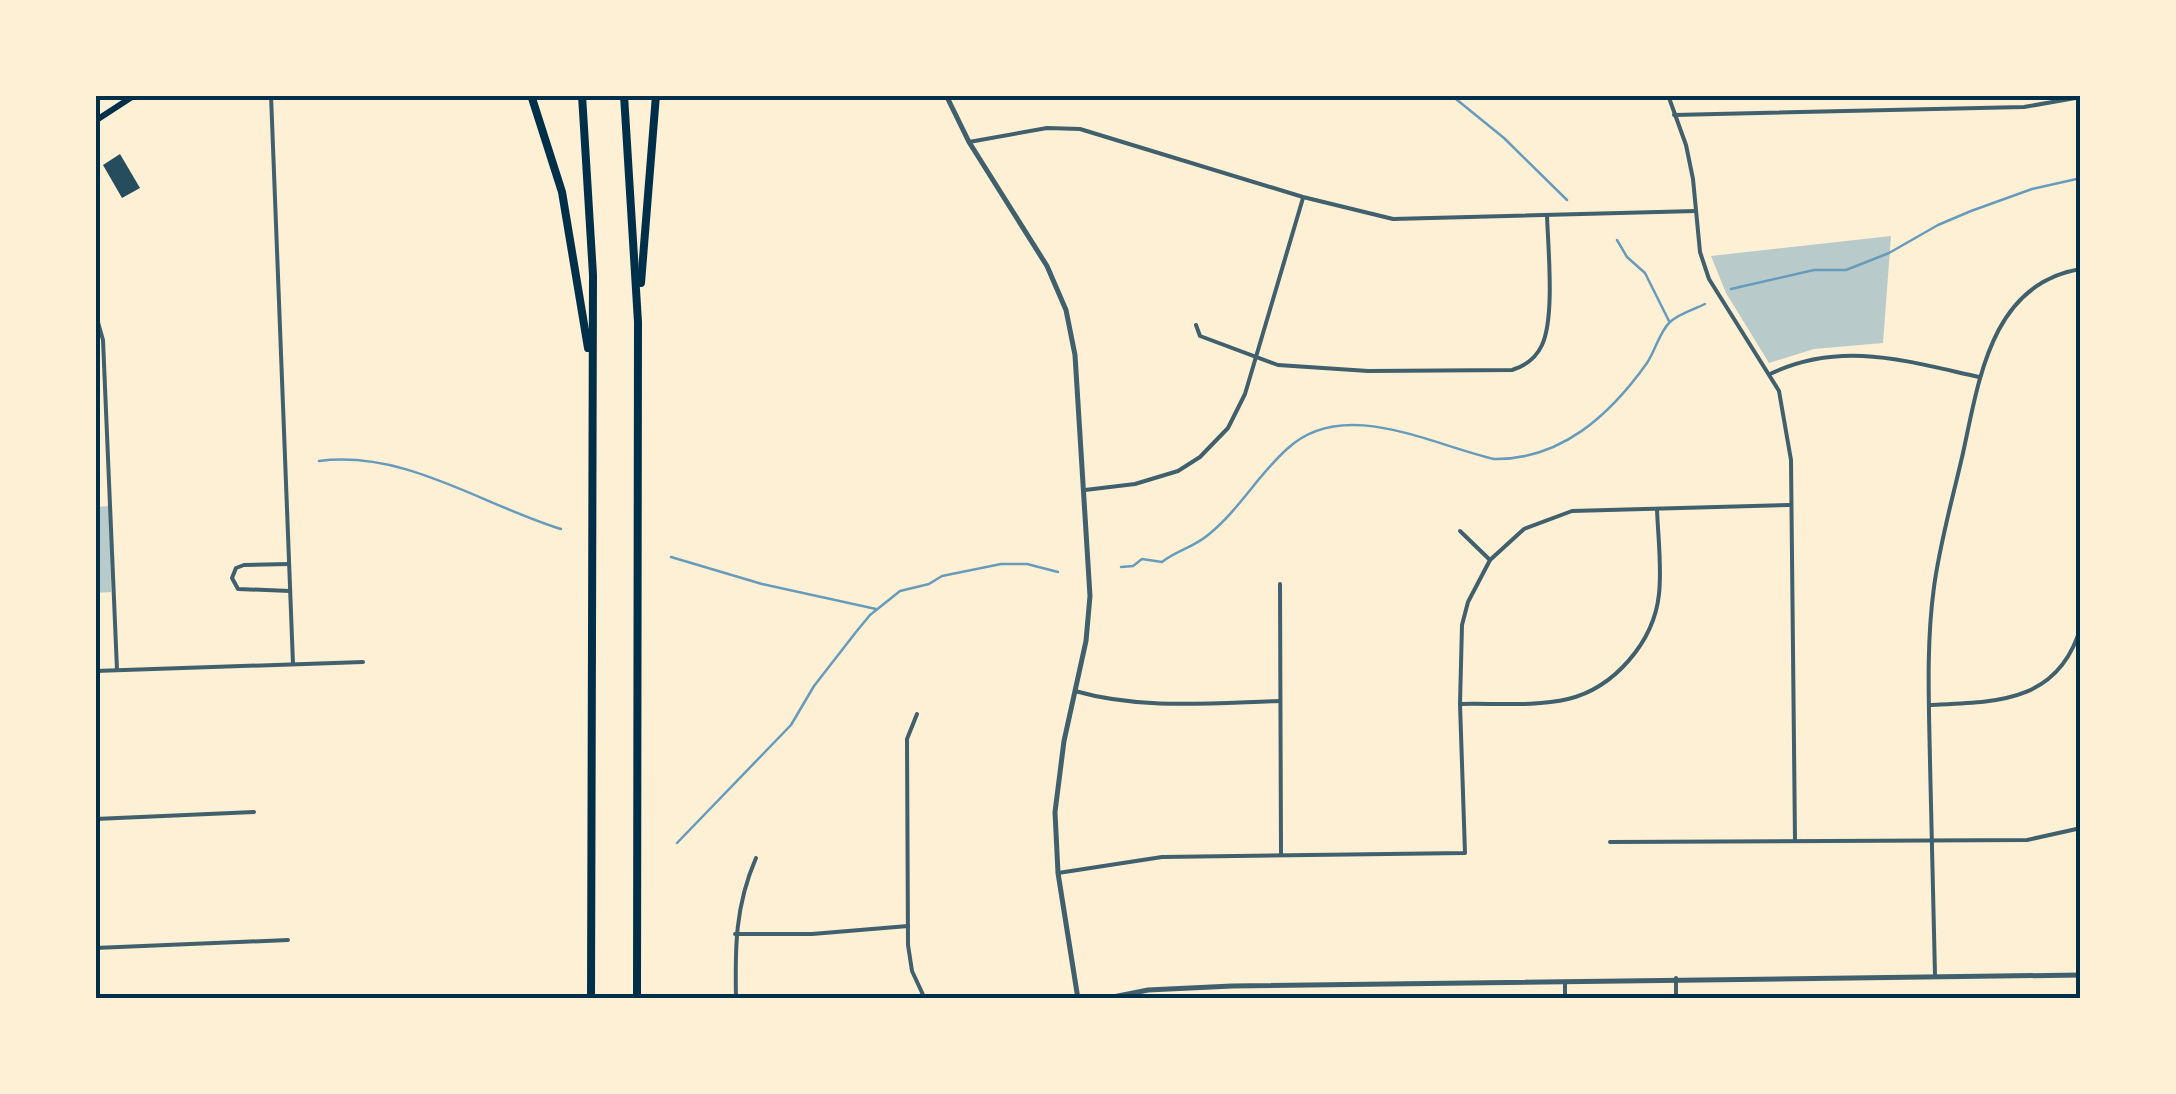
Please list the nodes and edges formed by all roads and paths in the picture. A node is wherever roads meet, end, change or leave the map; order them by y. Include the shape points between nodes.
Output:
1 (135, 95) edge
2 (272, 95) edge
3 (531, 95) edge
4 (582, 95) edge
5 (624, 95) edge
6 (656, 95) edge
7 (946, 95) edge
8 (1668, 95) edge
9 (2081, 97) edge
10 (1674, 116) junction
11 (95, 121) edge
12 (970, 142) junction
13 (1303, 197) junction
14 (1697, 211) junction
15 (1547, 215) junction
16 (2081, 268) edge
17 (95, 312) edge
18 (638, 322) junction
19 (1196, 326) dead end
20 (1256, 358) junction
21 (591, 370) junction
22 (1770, 374) junction
23 (1980, 377) junction
24 (1084, 490) junction
25 (1790, 505) junction
26 (1657, 508) junction
27 (1460, 531) dead end
28 (1490, 560) junction
29 (289, 564) junction
30 (1280, 584) dead end
31 (290, 591) junction
32 (2081, 626) edge
33 (363, 662) dead end
34 (293, 664) junction
35 (117, 670) junction
36 (95, 671) edge
37 (1075, 692) junction
38 (1280, 701) junction
39 (1460, 704) junction
40 (1929, 705) junction
41 (917, 714) dead end
42 (254, 812) dead end
43 (95, 819) edge
44 (2081, 828) edge
45 (1932, 840) junction
46 (1795, 841) junction
47 (1610, 842) dead end
48 (1281, 854) junction
49 (756, 858) dead end
50 (1058, 874) junction
51 (908, 926) junction
52 (734, 934) junction
53 (288, 940) dead end
54 (95, 948) edge
55 (1935, 975) junction
56 (2081, 975) edge
57 (1676, 978) junction
58 (1566, 981) junction
59 (591, 999) edge
60 (637, 999) edge
61 (736, 999) edge
62 (925, 999) edge
63 (1078, 999) edge
64 (1103, 999) edge
65 (1565, 999) edge
66 (1676, 999) edge

1 - 11 main road
2 - 29 street
3 - 21 highway via 567,217
4 - 21 highway via 592,228
5 - 18 highway
6 - 18 highway
7 - 12 street
8 - 10 street
9 - 10 street via 2024,107
10 - 14 street
12 - 13 street via 1080,129
12 - 24 street via 1047,266 1066,310
13 - 15 street via 1393,219
13 - 20 street
14 - 15 street
14 - 22 street via 1710,278
15 - 20 street via 1547,332 1521,367 1368,371
16 - 23 street via 2052,277 2013,306 1998,326
17 - 35 street via 103,340
18 - 60 highway
19 - 20 street via 1200,336
20 - 24 street via 1236,416 1200,457 1154,480
21 - 59 highway
22 - 23 street via 1815,358 1874,354
22 - 25 street via 1788,434
23 - 40 street via 1934,586
24 - 37 street via 1090,596
25 - 26 street
25 - 46 street
26 - 28 street via 1572,511 1542,520
26 - 39 street via 1659,597 1622,670 1565,700
27 - 28 street
28 - 39 street via 1462,624
29 - 31 street
29 - 31 street via 244,565 232,578 238,589
30 - 38 street
31 - 34 street
32 - 40 street via 2061,666 2032,690 1995,702
33 - 34 street
34 - 35 street
35 - 36 street
37 - 38 street via 1140,704
37 - 50 street via 1056,786
38 - 48 street
39 - 48 street via 1464,852
40 - 45 street
41 - 51 street via 907,739
42 - 43 street
44 - 45 street via 2027,840
45 - 46 street
45 - 55 street
46 - 47 street
48 - 50 street via 1162,857
49 - 52 street
50 - 63 street
51 - 52 street
51 - 62 street via 912,971
52 - 61 street
53 - 54 street
55 - 56 street
55 - 57 street
57 - 58 street
57 - 66 street
58 - 64 street via 1210,986
58 - 65 street

